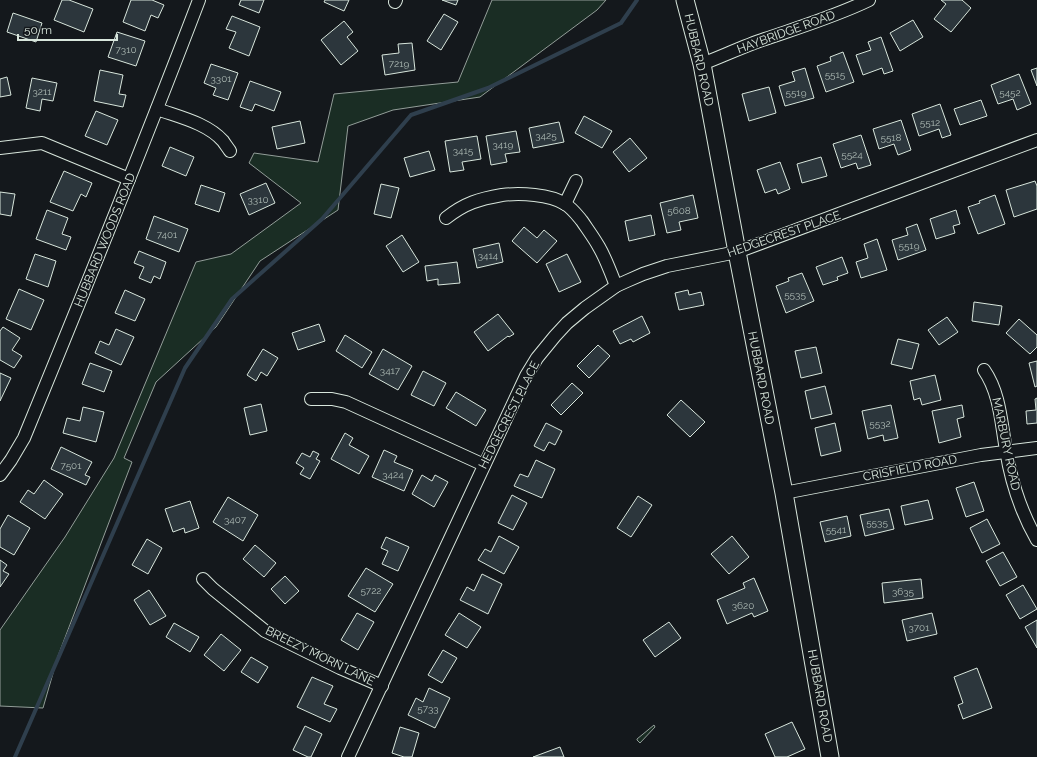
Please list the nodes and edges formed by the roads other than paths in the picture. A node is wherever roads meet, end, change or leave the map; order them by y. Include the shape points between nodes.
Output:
1 (199, 0) edge
2 (685, 0) edge
3 (869, 0) edge
4 (702, 64) junction
5 (157, 110) junction
6 (1037, 140) edge
7 (0, 148) edge
8 (230, 152) dead end
9 (129, 179) junction
10 (576, 181) dead end
11 (564, 204) junction
12 (446, 218) dead end
13 (737, 252) junction
14 (616, 286) junction
15 (984, 370) dead end
16 (311, 399) dead end
17 (1037, 448) edge
18 (1006, 451) junction
19 (484, 465) junction
20 (0, 475) edge
21 (784, 493) junction
22 (1037, 540) edge
23 (204, 579) dead end
24 (382, 686) junction
25 (348, 757) edge
26 (830, 757) edge

1 - 5 street, HUBBARD WOODS ROAD
2 - 4 main road, HUBBARD ROAD
3 - 4 street, HAYBRIDGE ROAD
4 - 13 main road, HUBBARD ROAD
5 - 8 street via 213,132
5 - 9 street, HUBBARD WOODS ROAD
6 - 13 street, HEDGECREST PLACE
7 - 9 street via 42,143
9 - 20 street, HUBBARD WOODS ROAD via 24,438
10 - 11 street
11 - 12 street via 550,198 523,194 508,195 474,201
11 - 14 street via 575,212 592,234
13 - 14 street, HEDGECREST PLACE via 667,266
13 - 21 main road, HUBBARD ROAD
14 - 19 street, HEDGECREST PLACE via 568,323 537,358
15 - 18 street, MARBURY ROAD via 990,378 1000,411
16 - 19 street via 346,402
17 - 18 street, CRISFIELD ROAD
18 - 21 street, CRISFIELD ROAD
18 - 22 street, MARBURY ROAD via 1018,499
19 - 24 street, HEDGECREST PLACE
21 - 26 main road, HUBBARD ROAD
23 - 24 street, BREEZY MORN LANE via 265,632
24 - 25 street, HEDGECREST PLACE

